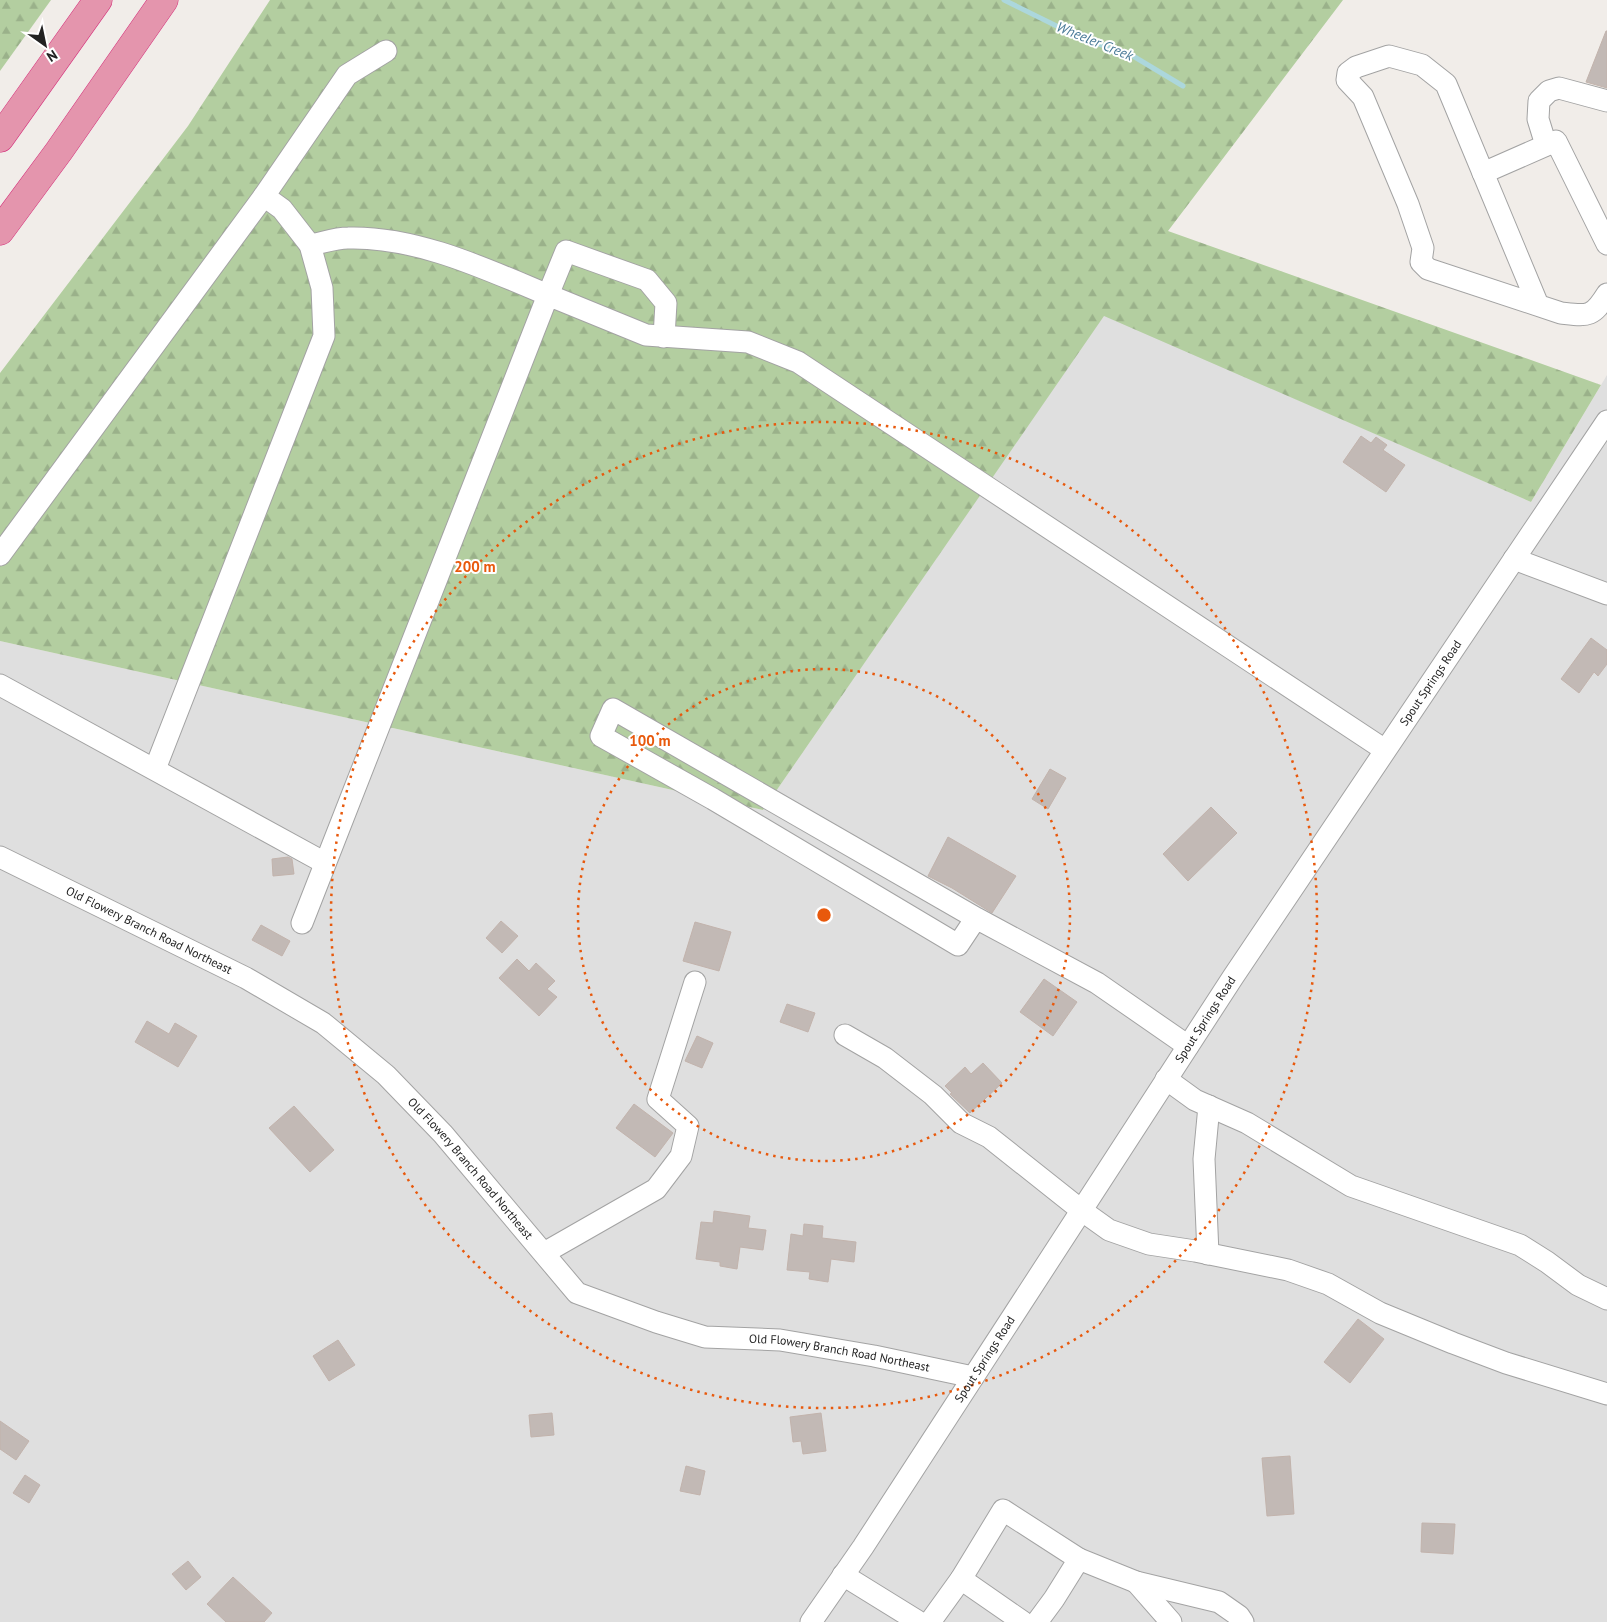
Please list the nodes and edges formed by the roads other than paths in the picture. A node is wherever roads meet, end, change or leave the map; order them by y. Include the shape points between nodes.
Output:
1 (98, 0) edge
2 (164, 0) edge
3 (386, 51) dead end
4 (1607, 101) edge
5 (0, 138) edge
6 (1546, 145) junction
7 (1483, 173) junction
8 (264, 196) junction
9 (0, 231) edge
10 (1607, 244) edge
11 (310, 245) junction
12 (1607, 294) edge
13 (548, 295) junction
14 (1538, 305) junction
15 (664, 337) junction
16 (1607, 421) edge
17 (0, 555) edge
18 (1514, 559) junction
19 (1607, 594) edge
20 (0, 685) edge
21 (1385, 750) junction
22 (155, 770) junction
23 (0, 857) edge
24 (326, 863) junction
25 (976, 918) junction
26 (302, 923) dead end
27 (695, 982) dead end
28 (845, 1034) dead end
29 (1188, 1046) junction
30 (1166, 1079) junction
31 (1209, 1106) junction
32 (1081, 1210) junction
33 (544, 1253) junction
34 (1208, 1254) junction
35 (1607, 1299) edge
36 (973, 1377) junction
37 (1607, 1394) edge
38 (1079, 1560) junction
39 (843, 1575) junction
40 (962, 1580) junction
41 (1136, 1582) junction
42 (811, 1622) edge
43 (919, 1622) edge
44 (930, 1622) edge
45 (1022, 1622) edge
46 (1037, 1622) edge
47 (1171, 1622) edge
48 (1243, 1622) edge

1 - 5 highway
2 - 9 highway
3 - 8 street via 346,75
4 - 6 street via 1559,88 1549,91 1539,101 1538,119
6 - 7 street
6 - 10 street via 1556,141
7 - 14 street
7 - 14 street via 1446,84 1422,65 1389,56 1348,72 1347,80 1363,97 1408,204 1423,248 1421,262 1428,269
8 - 11 street via 282,209
8 - 17 street
11 - 13 street via 346,238 390,240 468,262
11 - 22 street via 322,288 324,336
12 - 14 street via 1598,309 1584,316
13 - 15 street via 646,335
13 - 15 street via 566,251 647,280 666,303
13 - 24 street
15 - 21 street via 748,342 798,362
16 - 18 street, Spout Springs Road
18 - 19 street
18 - 21 street, Spout Springs Road
20 - 22 street
21 - 29 street, Spout Springs Road
22 - 24 street
23 - 33 street, Old Flowery Branch Road Northeast via 246,978 323,1023 386,1076 443,1134
24 - 26 street
25 - 25 street via 907,878 613,709 601,736 958,945
25 - 29 street via 1097,983
27 - 33 street via 658,1099 688,1126 680,1156 656,1189
28 - 32 street via 885,1058 933,1095 961,1123 990,1137
29 - 30 street, Spout Springs Road
30 - 31 street
30 - 32 street, Spout Springs Road
31 - 34 street via 1204,1159
31 - 35 street via 1247,1123 1351,1186 1520,1245 1578,1285
32 - 34 street via 1109,1230 1149,1244
32 - 36 street, Spout Springs Road
33 - 36 street, Old Flowery Branch Road Northeast via 577,1293 697,1335 780,1340
34 - 37 street via 1288,1270 1328,1284 1380,1313 1453,1343
36 - 39 street, Spout Springs Road
38 - 40 street via 1003,1510
38 - 41 street
38 - 46 street
39 - 42 street, Spout Springs Road
39 - 43 street
40 - 44 street
40 - 45 street
41 - 47 street
41 - 48 street via 1219,1602

